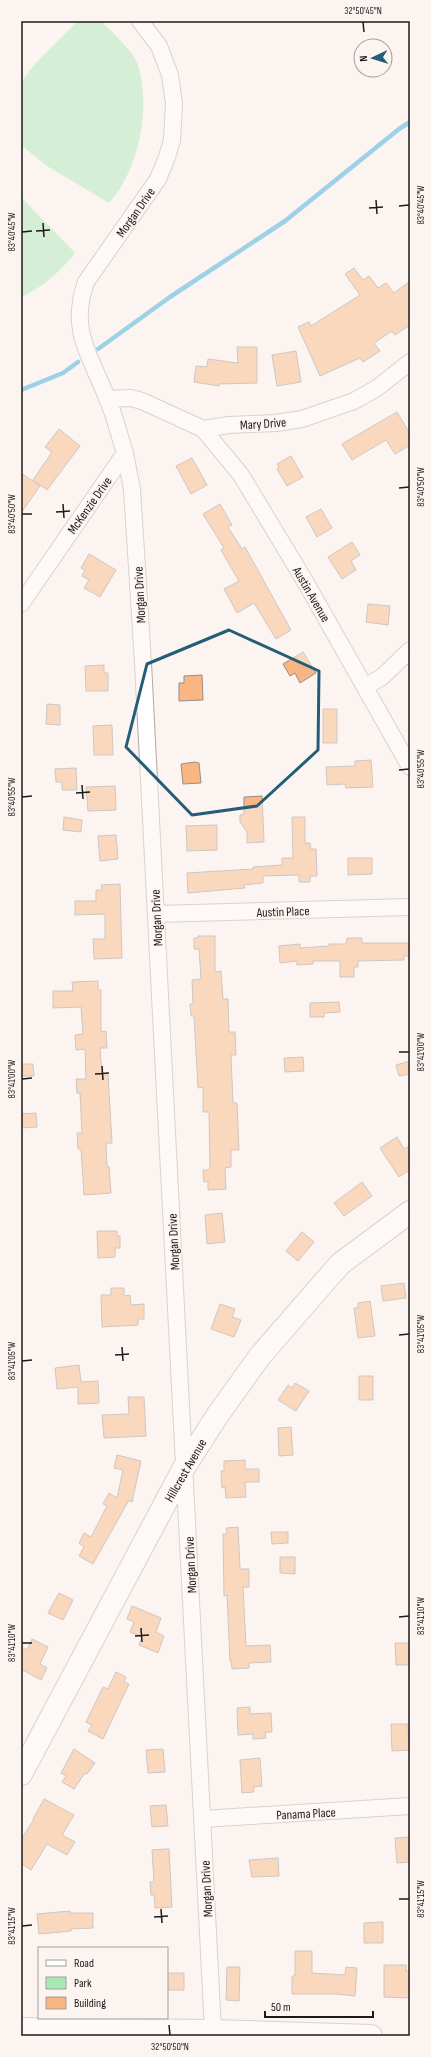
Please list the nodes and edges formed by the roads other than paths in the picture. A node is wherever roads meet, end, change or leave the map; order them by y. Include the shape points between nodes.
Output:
1 (140, 21) edge
2 (410, 362) edge
3 (108, 398) junction
4 (203, 429) junction
5 (125, 454) junction
6 (21, 604) edge
7 (410, 650) edge
8 (365, 687) junction
9 (410, 767) edge
10 (410, 907) edge
11 (156, 914) junction
12 (410, 1212) edge
13 (185, 1466) junction
14 (21, 1774) edge
15 (410, 1806) edge
16 (202, 1819) junction
17 (21, 2029) edge
18 (213, 2034) edge
19 (371, 2036) edge

1 - 3 street, Morgan Drive via 159,46 165,60 170,75 174,121 167,157 158,179 86,282 81,296 80,330 85,350
2 - 4 street, Mary Drive via 377,388 331,410 302,419 276,423
3 - 4 street via 120,397 142,401
3 - 5 street
4 - 8 street, Austin Avenue via 241,475
5 - 6 street, McKenzie Drive
5 - 11 street, Morgan Drive via 132,489
7 - 8 street via 382,677
8 - 9 street, Austin Avenue
10 - 11 street, Austin Place
11 - 13 street, Morgan Drive
12 - 13 street, Hillcrest Avenue via 340,1264 260,1356
13 - 14 street, Hillcrest Avenue
13 - 16 street, Morgan Drive
15 - 16 street, Panama Place
16 - 18 street, Morgan Drive
17 - 18 street
18 - 19 street

